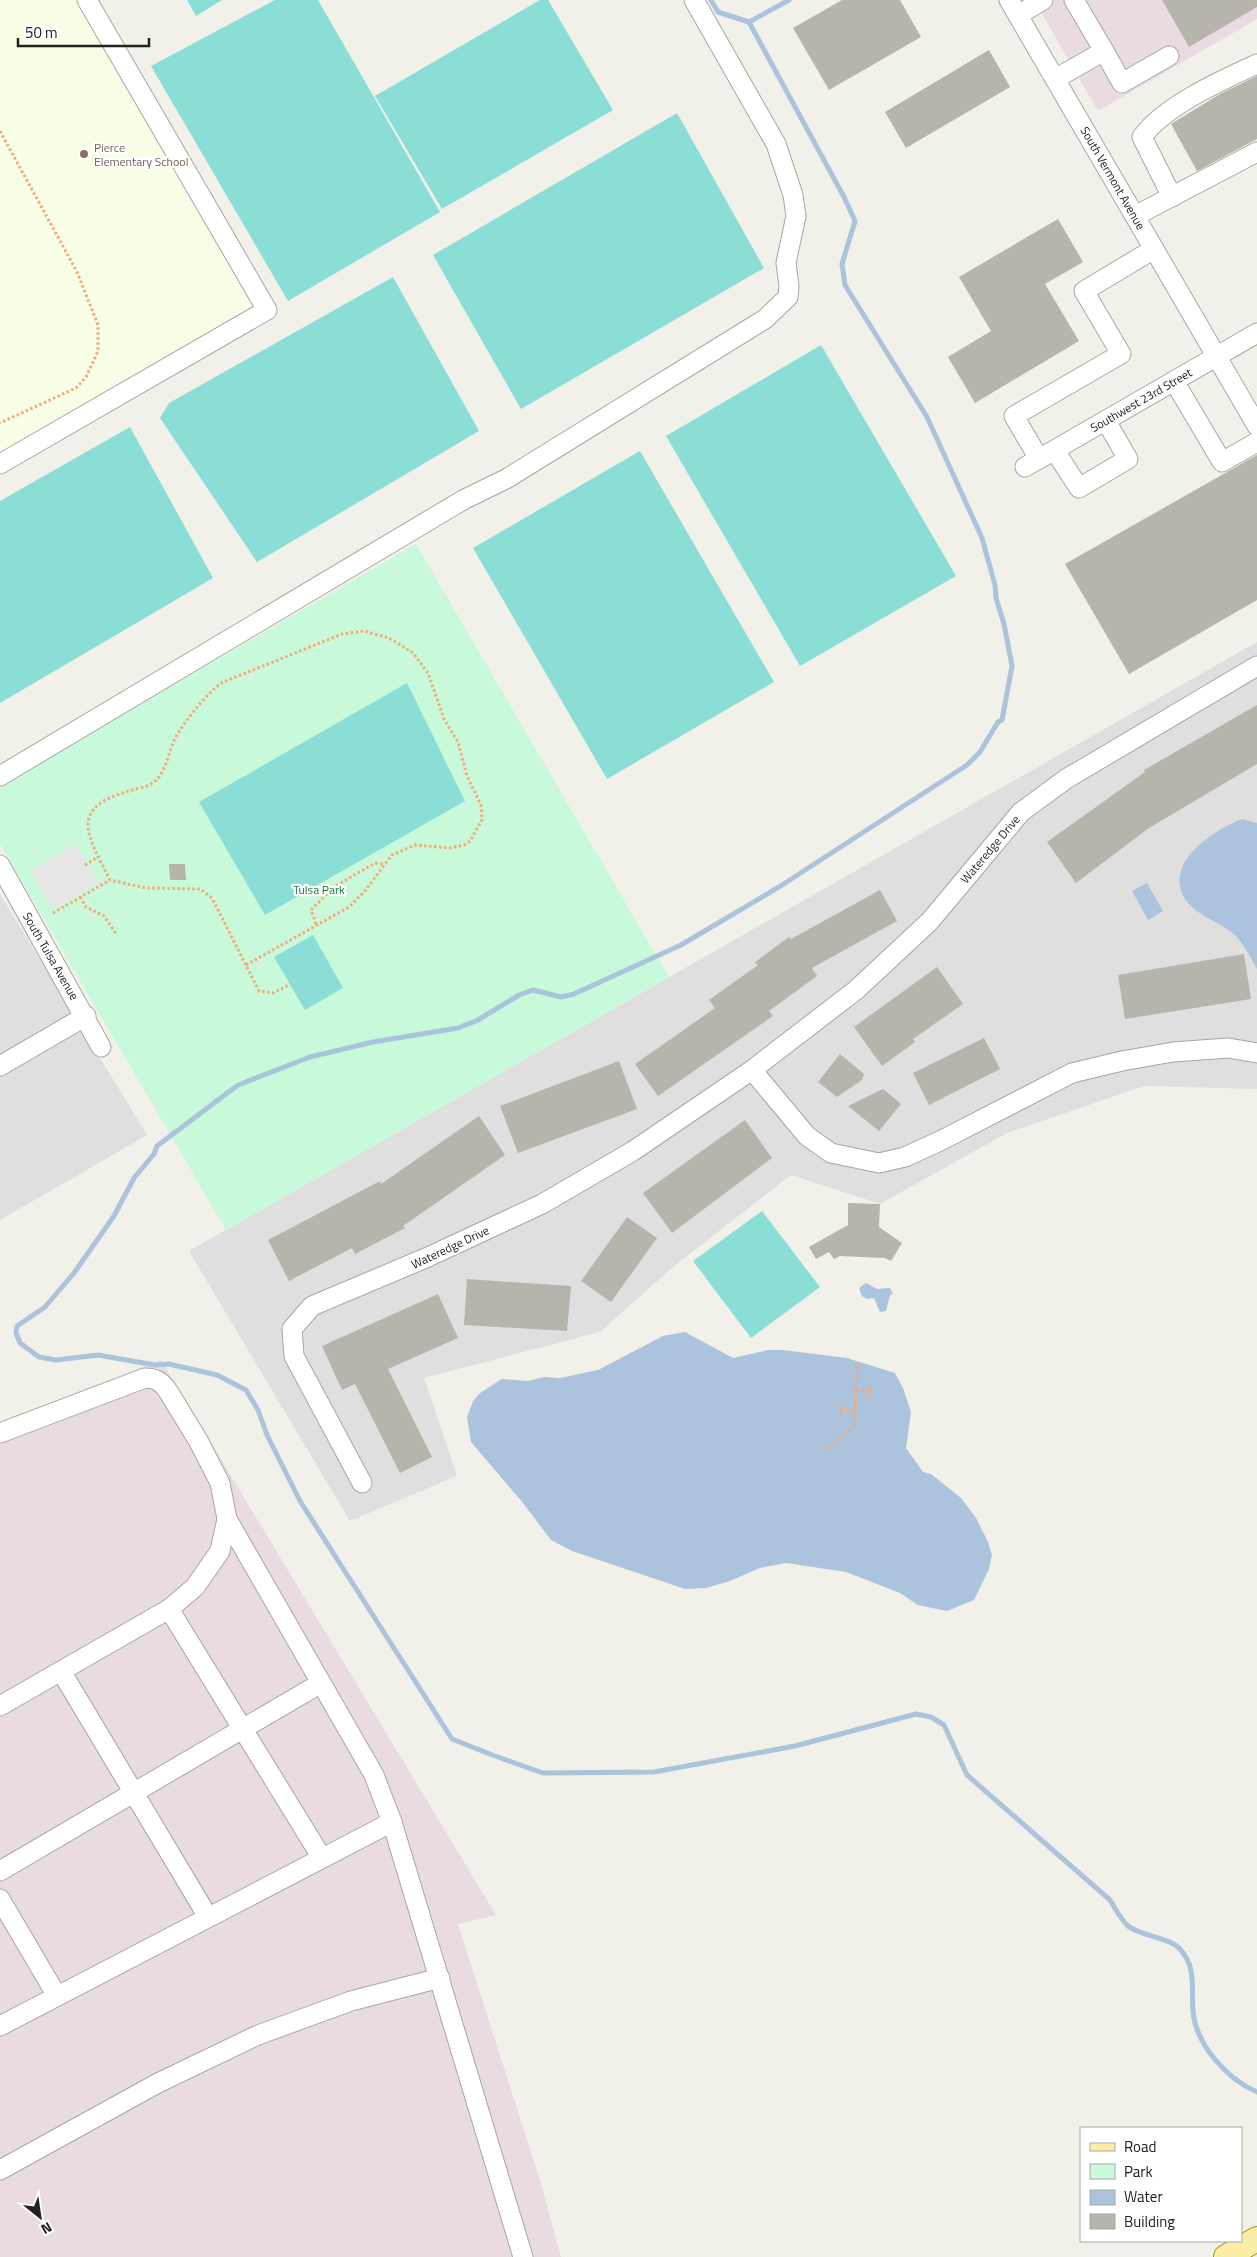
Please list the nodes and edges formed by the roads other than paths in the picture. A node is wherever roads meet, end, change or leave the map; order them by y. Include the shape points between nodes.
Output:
1 (87, 0) edge
2 (694, 0) edge
3 (1043, 0) edge
4 (1074, 0) edge
5 (1014, 7) edge
6 (1104, 51) junction
7 (1169, 56) dead end
8 (1257, 64) edge
9 (1055, 79) junction
10 (1257, 152) edge
11 (1172, 198) junction
12 (1135, 216) junction
13 (1154, 248) junction
14 (1257, 333) edge
15 (1216, 356) junction
16 (1174, 381) junction
17 (1106, 421) junction
18 (1257, 426) edge
19 (1257, 442) edge
20 (1040, 459) junction
21 (0, 464) edge
22 (1257, 666) edge
23 (0, 776) edge
24 (0, 865) edge
25 (86, 1016) junction
26 (101, 1048) dead end
27 (1257, 1053) edge
28 (0, 1066) edge
29 (752, 1070) junction
30 (0, 1433) edge
31 (362, 1483) dead end
32 (227, 1519) junction
33 (169, 1609) junction
34 (62, 1670) junction
35 (321, 1684) junction
36 (0, 1706) edge
37 (243, 1729) junction
38 (134, 1792) junction
39 (392, 1822) junction
40 (322, 1858) junction
41 (0, 1871) edge
42 (0, 1899) edge
43 (208, 1918) junction
44 (440, 1978) junction
45 (57, 1996) junction
46 (0, 2026) edge
47 (0, 2170) edge
48 (1257, 2239) edge
49 (523, 2257) edge
50 (1226, 2257) edge

1 - 21 street via 267,310
2 - 23 street via 776,144 794,194 796,216 786,263 788,297 765,319 506,479 463,500
3 - 5 street
4 - 6 street
5 - 9 street, South Vermont Avenue
6 - 7 street via 1122,83
6 - 9 street
8 - 11 street via 1218,82 1152,122 1142,137
9 - 12 street, South Vermont Avenue
10 - 11 street
11 - 12 street
12 - 13 street, South Vermont Avenue
13 - 15 street, South Vermont Avenue
13 - 20 street via 1084,290 1121,354 1014,416
14 - 15 street, Southwest 23rd Street
15 - 16 street, Southwest 23rd Street
15 - 18 street, South Vermont Avenue
16 - 17 street, Southwest 23rd Street
16 - 19 street via 1222,462
17 - 20 street, Southwest 23rd Street
17 - 20 street via 1128,459 1079,488
22 - 29 street, Wateredge Drive via 1066,779 1021,812 918,933 856,990
24 - 25 street, South Tulsa Avenue
25 - 26 street, South Tulsa Avenue
25 - 28 street
27 - 29 street via 1228,1048 1174,1052 1122,1060 1072,1073 942,1140 905,1157 879,1163 831,1153 807,1136
29 - 31 street, Wateredge Drive via 633,1151 542,1204 312,1306 292,1329 294,1356
30 - 32 street via 145,1378 154,1378 168,1391 204,1450 220,1483
32 - 33 street via 220,1551 195,1588
32 - 35 street
33 - 34 street
33 - 37 street
34 - 36 street
34 - 38 street
35 - 37 street
35 - 39 street via 374,1775
37 - 38 street
37 - 40 street
38 - 41 street
38 - 43 street
39 - 40 street
39 - 44 street
40 - 43 street
42 - 45 street
43 - 45 street
44 - 47 street via 351,2001 258,2035 158,2084
44 - 49 street
45 - 46 street
48 - 50 main road

